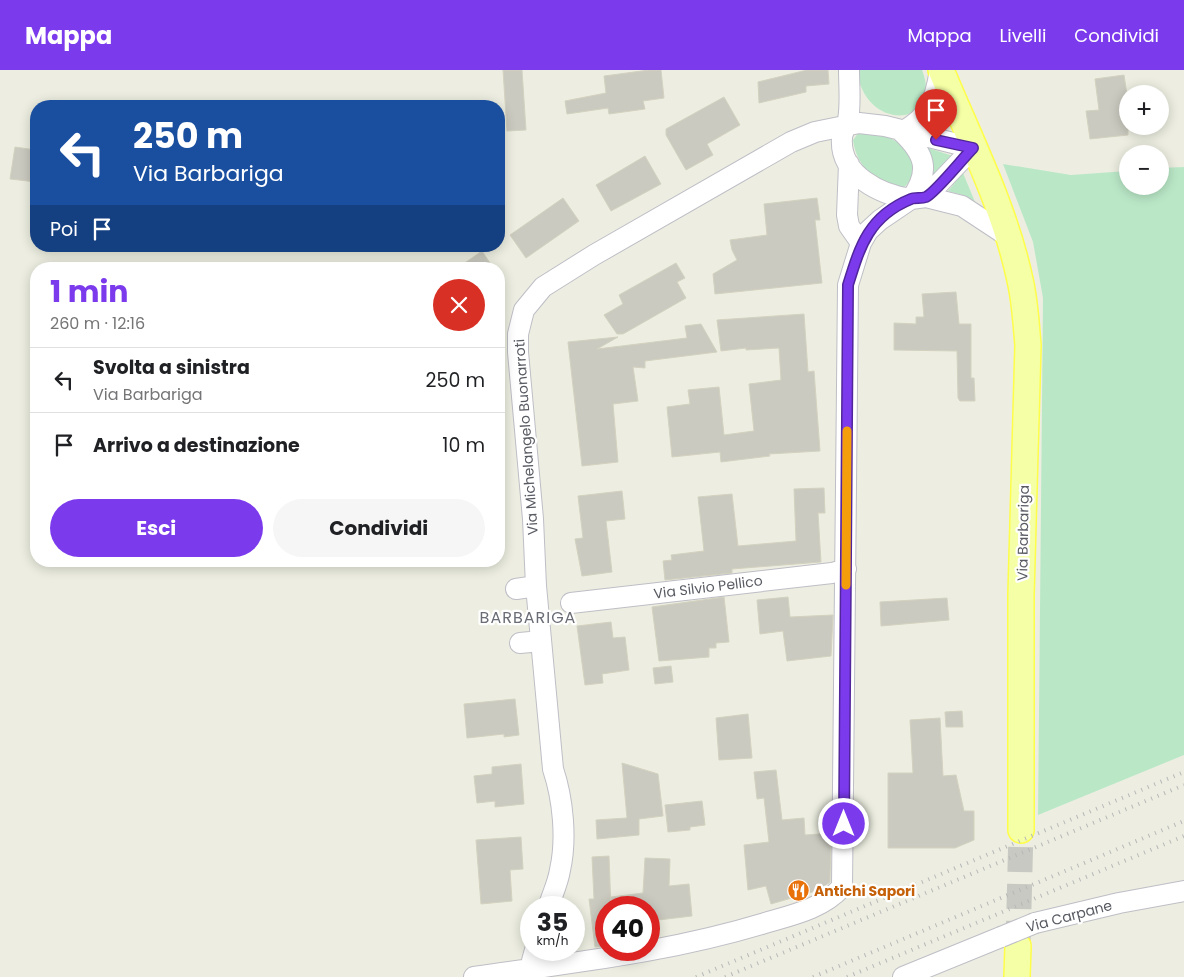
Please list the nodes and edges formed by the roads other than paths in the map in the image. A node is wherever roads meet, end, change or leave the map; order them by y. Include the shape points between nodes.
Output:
1 (849, 70) edge
2 (940, 70) edge
3 (848, 124) junction
4 (902, 132) junction
5 (973, 148) junction
6 (849, 164) junction
7 (919, 198) junction
8 (1009, 237) junction
9 (861, 243) junction
10 (846, 569) junction
11 (536, 586) junction
12 (516, 589) dead end
13 (571, 603) dead end
14 (542, 641) junction
15 (520, 643) dead end
16 (1021, 830) tunnel mouth
17 (1184, 892) edge
18 (552, 896) edge
19 (1007, 943) junction
20 (532, 961) edge
21 (533, 970) junction
22 (474, 977) edge
23 (903, 977) edge
24 (1017, 977) edge

1 - 3 street
2 - 4 street, Via Barbariga via 931,105 914,125
2 - 5 main road, Via Barbariga
3 - 4 street via 873,124
3 - 6 street via 842,138
3 - 11 street, Via Michelangelo Buonarroti via 791,142 594,255 542,287 532,298 524,310 518,352
4 - 5 street
4 - 7 street via 922,159 924,171
5 - 7 street
5 - 8 main road, Via Barbariga
6 - 7 street via 870,186 895,196
6 - 9 street via 848,221
7 - 8 street via 962,206
7 - 9 street via 880,220
8 - 16 main road, Via Barbariga via 1021,281 1028,345 1021,595
9 - 10 street via 848,285
10 - 13 street, Via Silvio Pellico
10 - 21 street via 842,886 832,898 803,912 716,938 628,956
11 - 12 street
11 - 14 street, Via Michelangelo Buonarroti
14 - 15 street
14 - 18 street, Via Michelangelo Buonarroti via 553,769 558,784 564,844
17 - 19 street, Via Carpane, bridge via 1035,923
19 - 23 street, Via Carpane
19 - 24 main road
20 - 21 street
21 - 22 street

